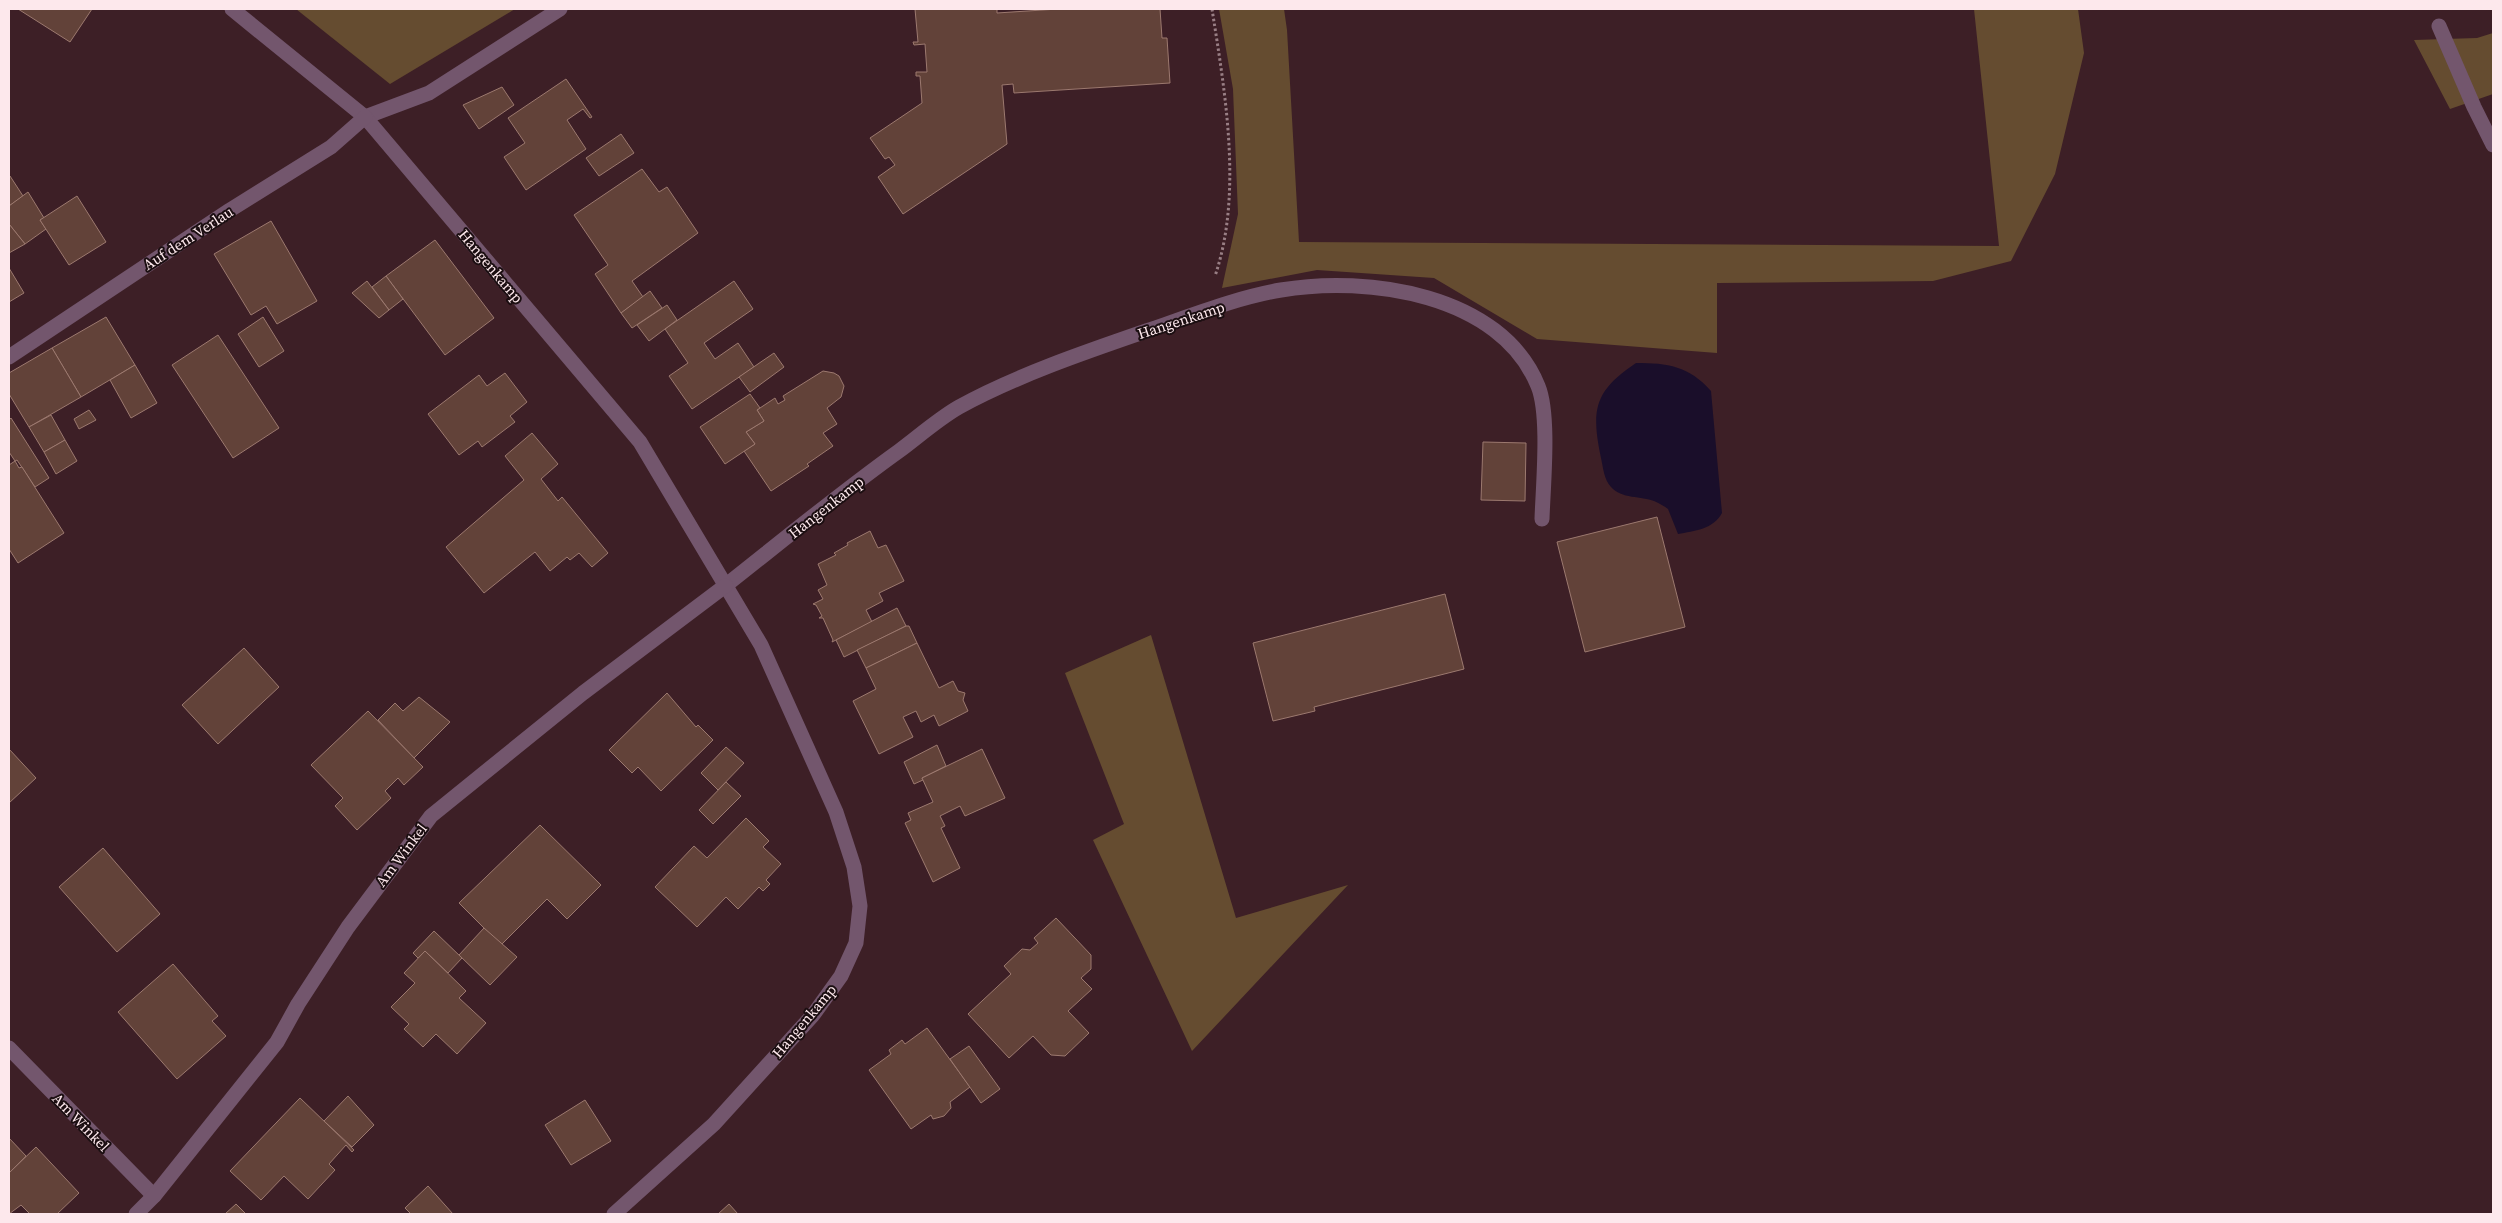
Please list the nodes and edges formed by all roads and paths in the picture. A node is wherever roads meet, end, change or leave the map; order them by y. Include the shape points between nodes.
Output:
1 (232, 9) edge
2 (560, 9) edge
3 (1212, 9) edge
4 (2439, 26) dead end
5 (365, 117) junction
6 (2493, 145) edge
7 (1202, 312) junction
8 (9, 357) edge
9 (1542, 519) dead end
10 (724, 586) junction
11 (9, 1048) edge
12 (154, 1196) junction
13 (136, 1214) edge
14 (614, 1214) edge

1 - 5 street, Hangenkamp
2 - 5 street via 429,93
3 - 7 path via 1228,111 1228,182 1226,234
4 - 6 street
5 - 8 street, Auf dem Verlau via 331,147
5 - 10 street, Hangenkamp via 640,442
7 - 9 street, Hangenkamp via 1281,290 1351,284 1416,293 1461,309 1498,333 1524,357 1540,388 1545,427
7 - 10 street, Hangenkamp via 1027,376 958,408
10 - 12 street, Am Winkel via 582,693 431,816 348,927 277,1042
10 - 14 street, Hangenkamp via 761,645 836,812 854,867 860,906 856,943 841,976 813,1015 714,1124
11 - 12 street, Am Winkel
12 - 13 street, Am Winkel

